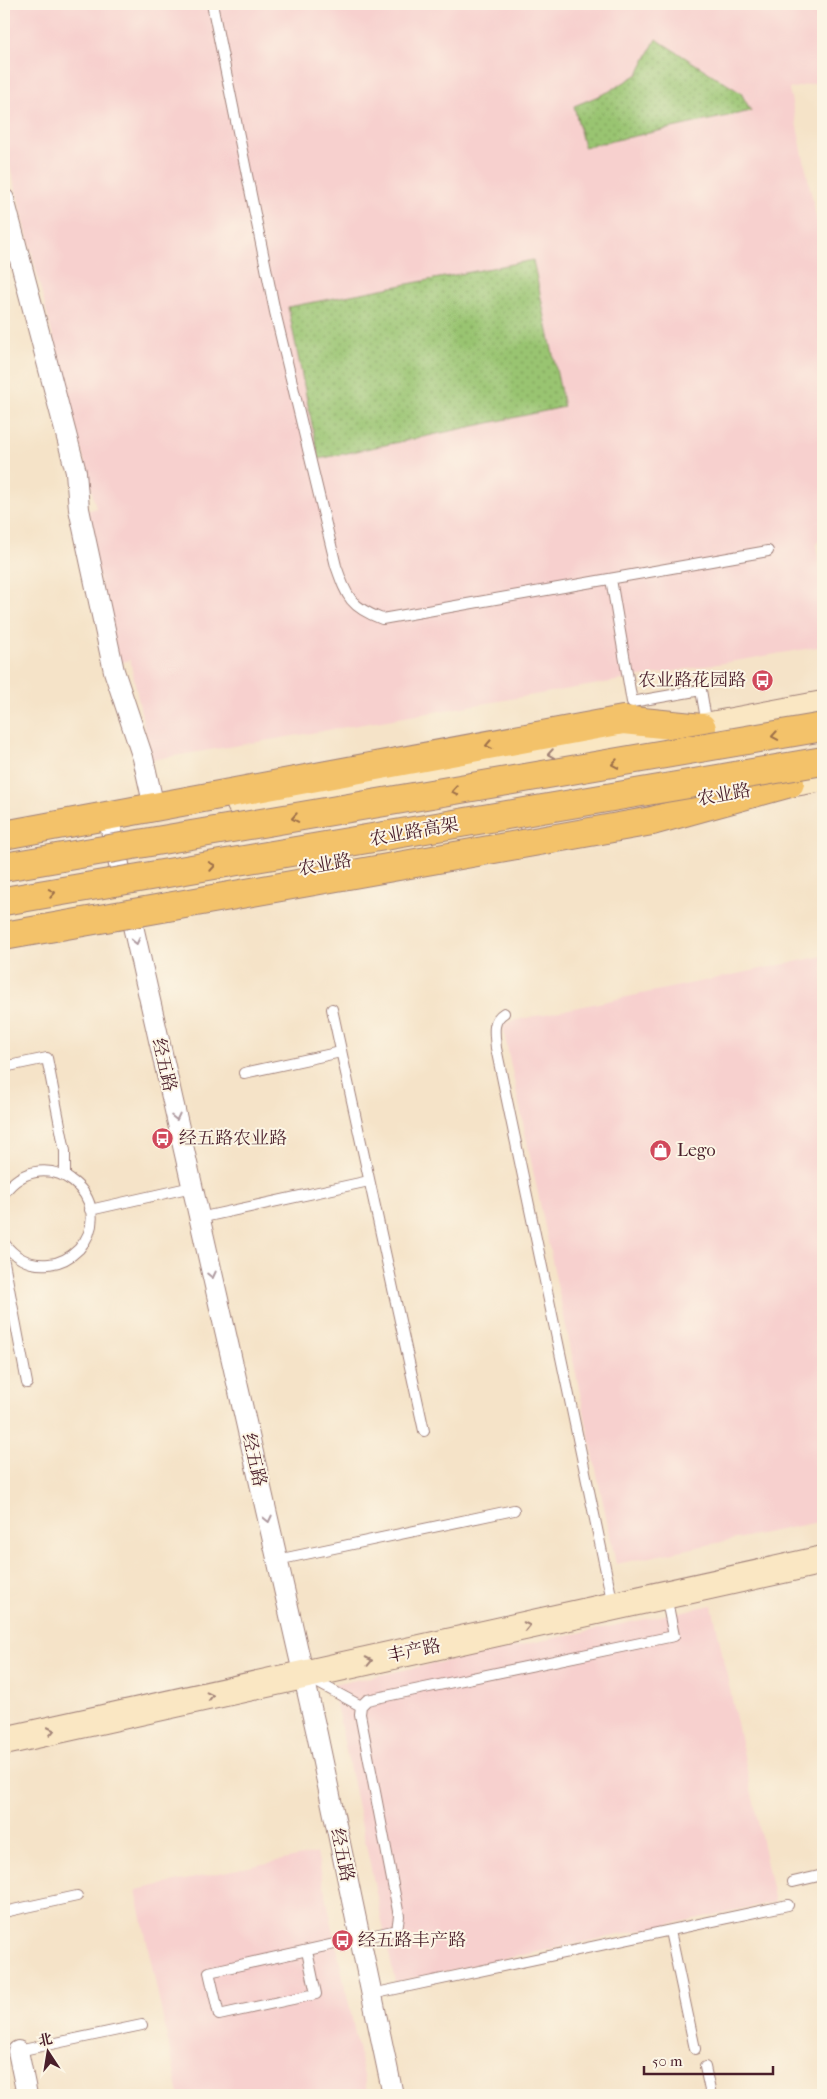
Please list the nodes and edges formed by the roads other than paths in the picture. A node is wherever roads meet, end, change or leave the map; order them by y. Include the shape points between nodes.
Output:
1 (212, 4) edge
2 (4, 199) edge
3 (768, 551) dead end
4 (612, 579) junction
5 (823, 705) edge
6 (704, 728) junction
7 (823, 728) edge
8 (823, 761) edge
9 (823, 777) edge
10 (790, 783) junction
11 (154, 807) junction
12 (110, 825) junction
13 (4, 835) edge
14 (4, 842) edge
15 (4, 867) edge
16 (127, 899) junction
17 (4, 901) edge
18 (4, 921) edge
19 (4, 936) edge
20 (332, 1009) dead end
21 (504, 1012) dead end
22 (341, 1052) junction
23 (4, 1067) edge
24 (244, 1073) dead end
25 (65, 1176) junction
26 (369, 1181) junction
27 (192, 1187) junction
28 (4, 1193) edge
29 (90, 1210) junction
30 (199, 1218) junction
31 (4, 1243) edge
32 (4, 1262) edge
33 (26, 1383) dead end
34 (424, 1431) dead end
35 (514, 1510) dead end
36 (277, 1560) junction
37 (823, 1560) edge
38 (666, 1595) junction
39 (614, 1607) junction
40 (304, 1675) junction
41 (361, 1706) junction
42 (4, 1741) edge
43 (823, 1875) edge
44 (793, 1882) dead end
45 (77, 1896) dead end
46 (788, 1906) dead end
47 (4, 1912) edge
48 (670, 1930) junction
49 (360, 1939) junction
50 (307, 1950) junction
51 (372, 1994) junction
52 (142, 2025) dead end
53 (695, 2049) dead end
54 (18, 2051) joint
55 (705, 2067) dead end
56 (27, 2095) edge
57 (393, 2095) edge
58 (711, 2095) edge

1 - 4 lane via 275,312 336,566 353,604 382,619
2 - 11 street via 76,472 79,510 114,671 143,758
3 - 4 lane
4 - 6 lane via 632,702 701,690
5 - 6 street
6 -> 11 highway via 623,720
6 -> 12 street
7 -> 15 highway, 农业路高架, bridge
17 -> 8 highway, 农业路高架, bridge
9 - 10 street, 农业路
10 - 16 street, 农业路
10 - 19 highway, bridge via 652,821
11 - 13 highway
12 - 14 street
12 - 16 street, 经五路
16 - 18 street, 农业路
16 -> 27 street, 经五路
20 - 22 lane
21 - 39 lane via 494,1025 496,1048
22 - 24 lane
22 - 26 lane
23 - 25 lane via 47,1058 65,1152
25 - 28 lane via 50,1171 28,1173 18,1178
25 - 29 lane via 85,1194
26 - 30 lane
26 - 34 lane
27 - 29 lane
27 - 30 street, 经五路
29 - 31 lane via 88,1234 75,1253 65,1260 54,1264 30,1263 18,1258
30 -> 36 street, 经五路
32 - 33 lane
35 - 36 lane
36 - 40 street, 经五路
37 - 38 street, 丰产路
38 - 39 street, 丰产路
38 - 41 lane via 674,1636 367,1700
40 -> 39 street, 丰产路
40 - 41 lane
42 -> 40 street, 丰产路
40 - 49 street, 经五路
41 - 49 lane via 399,1916 397,1930
43 - 44 lane
45 - 47 lane
46 - 48 lane
48 - 51 lane
48 - 53 lane
49 - 50 lane
49 - 51 street, 经五路
50 - 50 lane via 209,1972 219,2016 316,1994
51 - 57 street, 经五路
52 - 54 lane
54 - 56 street
55 - 58 lane

